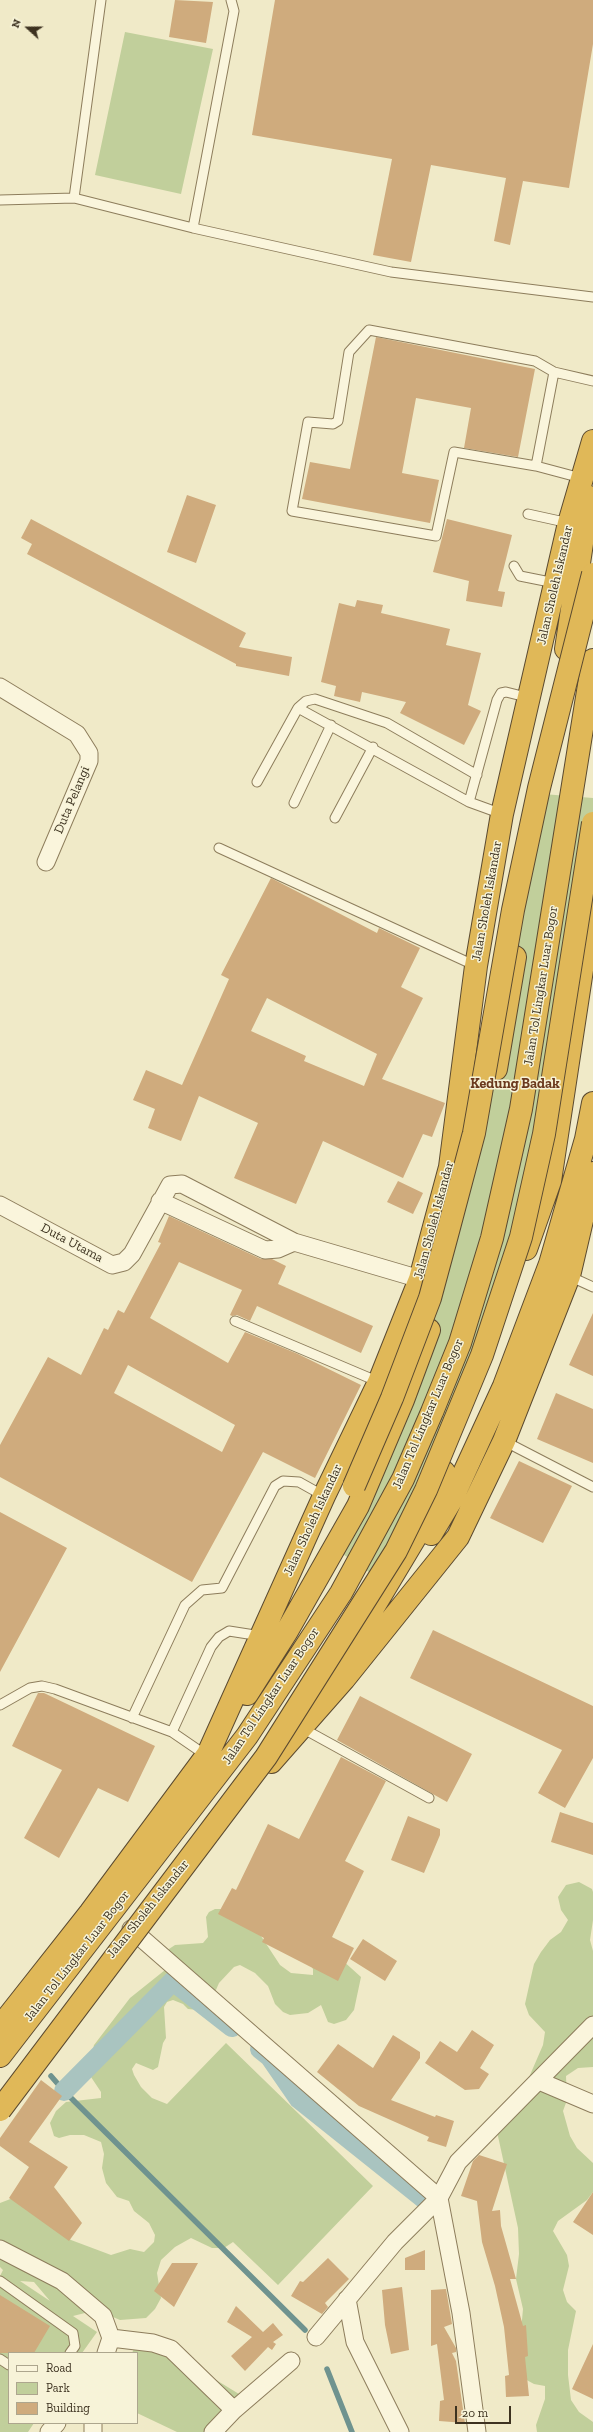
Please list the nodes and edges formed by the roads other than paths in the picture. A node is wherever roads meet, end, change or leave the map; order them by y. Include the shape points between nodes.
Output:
1 (101, 0) edge
2 (231, 0) edge
3 (74, 198) junction
4 (0, 200) edge
5 (193, 228) junction
6 (593, 297) edge
7 (554, 372) junction
8 (593, 381) edge
9 (593, 441) edge
10 (536, 466) junction
11 (587, 476) edge
12 (528, 514) dead end
13 (570, 523) junction
14 (514, 566) dead end
15 (593, 574) edge
16 (555, 583) junction
17 (568, 642) junction
18 (593, 646) edge
19 (593, 660) edge
20 (0, 688) edge
21 (530, 698) junction
22 (298, 708) junction
23 (331, 725) junction
24 (373, 747) junction
25 (477, 775) junction
26 (257, 782) dead end
27 (470, 802) junction
28 (294, 803) dead end
29 (502, 814) junction
30 (335, 818) dead end
31 (593, 823) edge
32 (219, 848) dead end
33 (46, 862) dead end
34 (593, 897) edge
35 (476, 966) junction
36 (593, 1103) edge
37 (593, 1173) edge
38 (160, 1201) junction
39 (0, 1205) edge
40 (294, 1242) junction
41 (569, 1276) junction
42 (420, 1279) junction
43 (593, 1287) edge
44 (234, 1321) dead end
45 (379, 1382) junction
46 (504, 1441) junction
47 (593, 1488) edge
48 (324, 1496) junction
49 (306, 1599) junction
50 (261, 1636) junction
51 (341, 1662) junction
52 (0, 1705) edge
53 (132, 1718) junction
54 (300, 1727) junction
55 (172, 1732) junction
56 (208, 1755) junction
57 (429, 1798) dead end
58 (131, 1929) junction
59 (593, 2025) edge
60 (0, 2027) edge
61 (0, 2056) edge
62 (539, 2081) junction
63 (0, 2095) edge
64 (593, 2104) edge
65 (0, 2110) edge
66 (439, 2198) junction
67 (0, 2249) edge
68 (0, 2281) edge
69 (347, 2299) junction
70 (316, 2337) dead end
71 (108, 2346) edge
72 (71, 2352) edge
73 (291, 2361) dead end
74 (234, 2410) junction
75 (56, 2424) edge
76 (49, 2432) edge
77 (213, 2432) edge
78 (400, 2432) edge
79 (476, 2432) edge

1 - 3 lane
2 - 5 lane via 234,11
3 - 4 lane
3 - 5 lane
5 - 6 lane via 391,272
7 - 8 lane
7 - 10 lane
7 - 10 lane via 535,360 369,330 349,352 338,421 333,424 308,422 292,511 436,536 454,452
9 - 11 highway, Jalan Sholeh Iskandar
10 - 11 lane
11 - 13 highway, Jalan Sholeh Iskandar
11 - 17 highway, Jalan Sholeh Iskandar
12 - 13 lane
13 - 16 highway, Jalan Sholeh Iskandar
14 - 16 lane via 520,576
15 - 49 highway, bridge via 539,788 513,910 474,1133 448,1235 430,1298 392,1398
16 - 21 highway, Jalan Sholeh Iskandar
17 - 18 highway
17 - 49 highway, Jalan Sholeh Iskandar via 484,1133 439,1305 403,1400 358,1506
19 - 61 highway, Jalan Tol Lingkar Luar Bogor via 521,1109 492,1238 460,1343 432,1412 403,1479 341,1593 247,1736
20 - 33 street, Duta Pelangi via 77,734 89,753 89,761
21 - 25 lane via 501,693
21 - 29 highway, Jalan Sholeh Iskandar
22 - 23 lane
22 - 25 lane via 306,701 315,699 387,723
22 - 26 lane
23 - 24 lane
23 - 28 lane
24 - 27 lane
24 - 30 lane
25 - 27 lane
27 - 29 lane
29 - 35 highway, Jalan Sholeh Iskandar
31 - 65 highway, Jalan Tol Lingkar Luar Bogor, bridge via 544,1134 521,1237 482,1355 426,1490 396,1552 266,1756
32 - 35 lane
34 - 51 highway, Jalan Sholeh Iskandar via 550,1181 428,1516
35 - 42 highway, Jalan Sholeh Iskandar via 450,1167
36 - 51 highway via 586,1139 550,1264 504,1386 452,1499 403,1583
37 - 41 highway, Jalan Sholeh Iskandar
38 - 39 street, Duta Utama via 132,1254 124,1262 112,1265
38 - 40 street via 265,1250 278,1249
38 - 40 street, Duta Utama via 170,1185 182,1184
40 - 42 street, Duta Utama
41 - 43 lane
41 - 46 highway, Jalan Sholeh Iskandar
42 - 45 highway, Jalan Sholeh Iskandar
44 - 45 lane
45 - 48 highway, Jalan Sholeh Iskandar
46 - 47 lane
46 - 54 highway, Jalan Sholeh Iskandar via 458,1537 344,1679
48 - 50 highway, Jalan Sholeh Iskandar
48 - 53 lane via 299,1482 283,1481 275,1486 222,1588 202,1590 185,1605
49 - 56 highway, Jalan Sholeh Iskandar
50 - 55 lane via 229,1631 219,1637 211,1647
50 - 56 highway, Jalan Sholeh Iskandar
51 - 54 highway, Jalan Sholeh Iskandar
52 - 53 lane via 30,1688 42,1686 56,1688
53 - 55 lane
54 - 57 lane
54 - 58 highway, Jalan Sholeh Iskandar
55 - 56 lane
56 - 60 highway, Jalan Sholeh Iskandar via 90,1913
58 - 63 highway, Jalan Sholeh Iskandar
58 - 66 street
59 - 62 street
62 - 64 street
62 - 66 street via 458,2162
66 - 69 street via 395,2242
66 - 79 street via 461,2313
67 - 71 street via 62,2281 103,2316
68 - 72 lane via 73,2333 75,2346
69 - 70 street
69 - 78 street via 355,2342
71 - 74 street via 153,2343 171,2349
73 - 74 street
74 - 77 street
75 - 76 street

